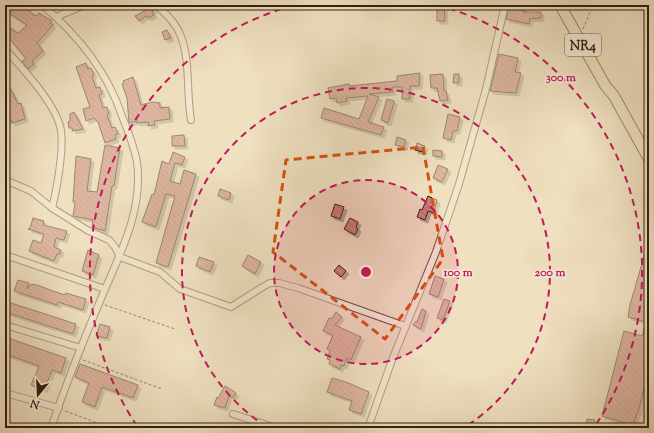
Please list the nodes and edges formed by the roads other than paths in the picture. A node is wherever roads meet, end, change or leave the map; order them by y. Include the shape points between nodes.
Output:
1 (42, 5) edge
2 (85, 5) edge
3 (156, 5) edge
4 (505, 5) edge
5 (560, 5) edge
6 (56, 17) junction
7 (5, 50) edge
8 (192, 120) dead end
9 (649, 159) edge
10 (5, 180) edge
11 (52, 208) junction
12 (5, 255) edge
13 (120, 257) junction
14 (104, 289) junction
15 (5, 325) edge
16 (405, 326) junction
17 (81, 348) junction
18 (5, 393) edge
19 (59, 408) junction
20 (233, 414) dead end
21 (52, 428) edge
22 (276, 428) edge
23 (368, 428) edge

1 - 6 street
2 - 6 street
3 - 8 street via 175,24 180,33
4 - 16 street via 486,89 459,184 436,252
5 - 9 highway, NR4
6 - 13 street via 93,57 104,75 116,98 137,162 132,219
7 - 11 street via 29,76 48,103 60,127 58,184
10 - 11 street via 31,190
11 - 13 street via 87,230 109,240
12 - 14 street
13 - 14 street
13 - 16 street via 151,268 180,288 227,307 234,306 270,283 279,283
14 - 17 street
15 - 17 street
16 - 23 street
17 - 19 street
18 - 19 street
19 - 21 street
20 - 22 street

